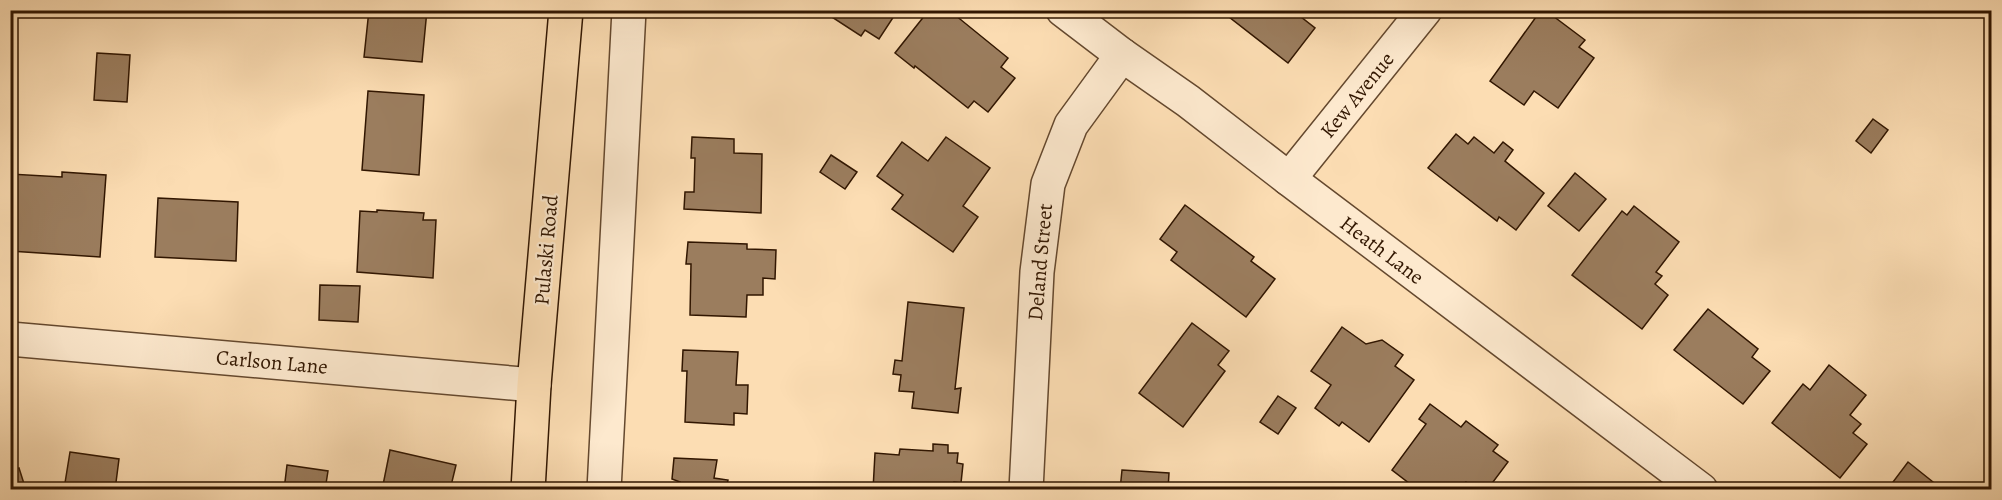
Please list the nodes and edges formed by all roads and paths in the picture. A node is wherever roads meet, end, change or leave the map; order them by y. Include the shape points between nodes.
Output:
1 (566, 10) edge
2 (629, 10) edge
3 (1063, 10) edge
4 (1425, 10) edge
5 (1122, 55) junction
6 (1289, 179) junction
7 (10, 339) edge
8 (534, 385) junction
9 (528, 489) edge
10 (604, 489) edge
11 (1026, 489) edge
12 (1701, 489) edge

1 - 8 main road, Pulaski Road
2 - 10 street
3 - 5 street, Heath Lane
4 - 6 street, Kew Avenue
5 - 6 street, Heath Lane
5 - 11 street, Deland Street via 1071,125 1048,184 1037,272
6 - 12 street, Heath Lane
7 - 8 street, Carlson Lane
8 - 9 main road, Pulaski Road

